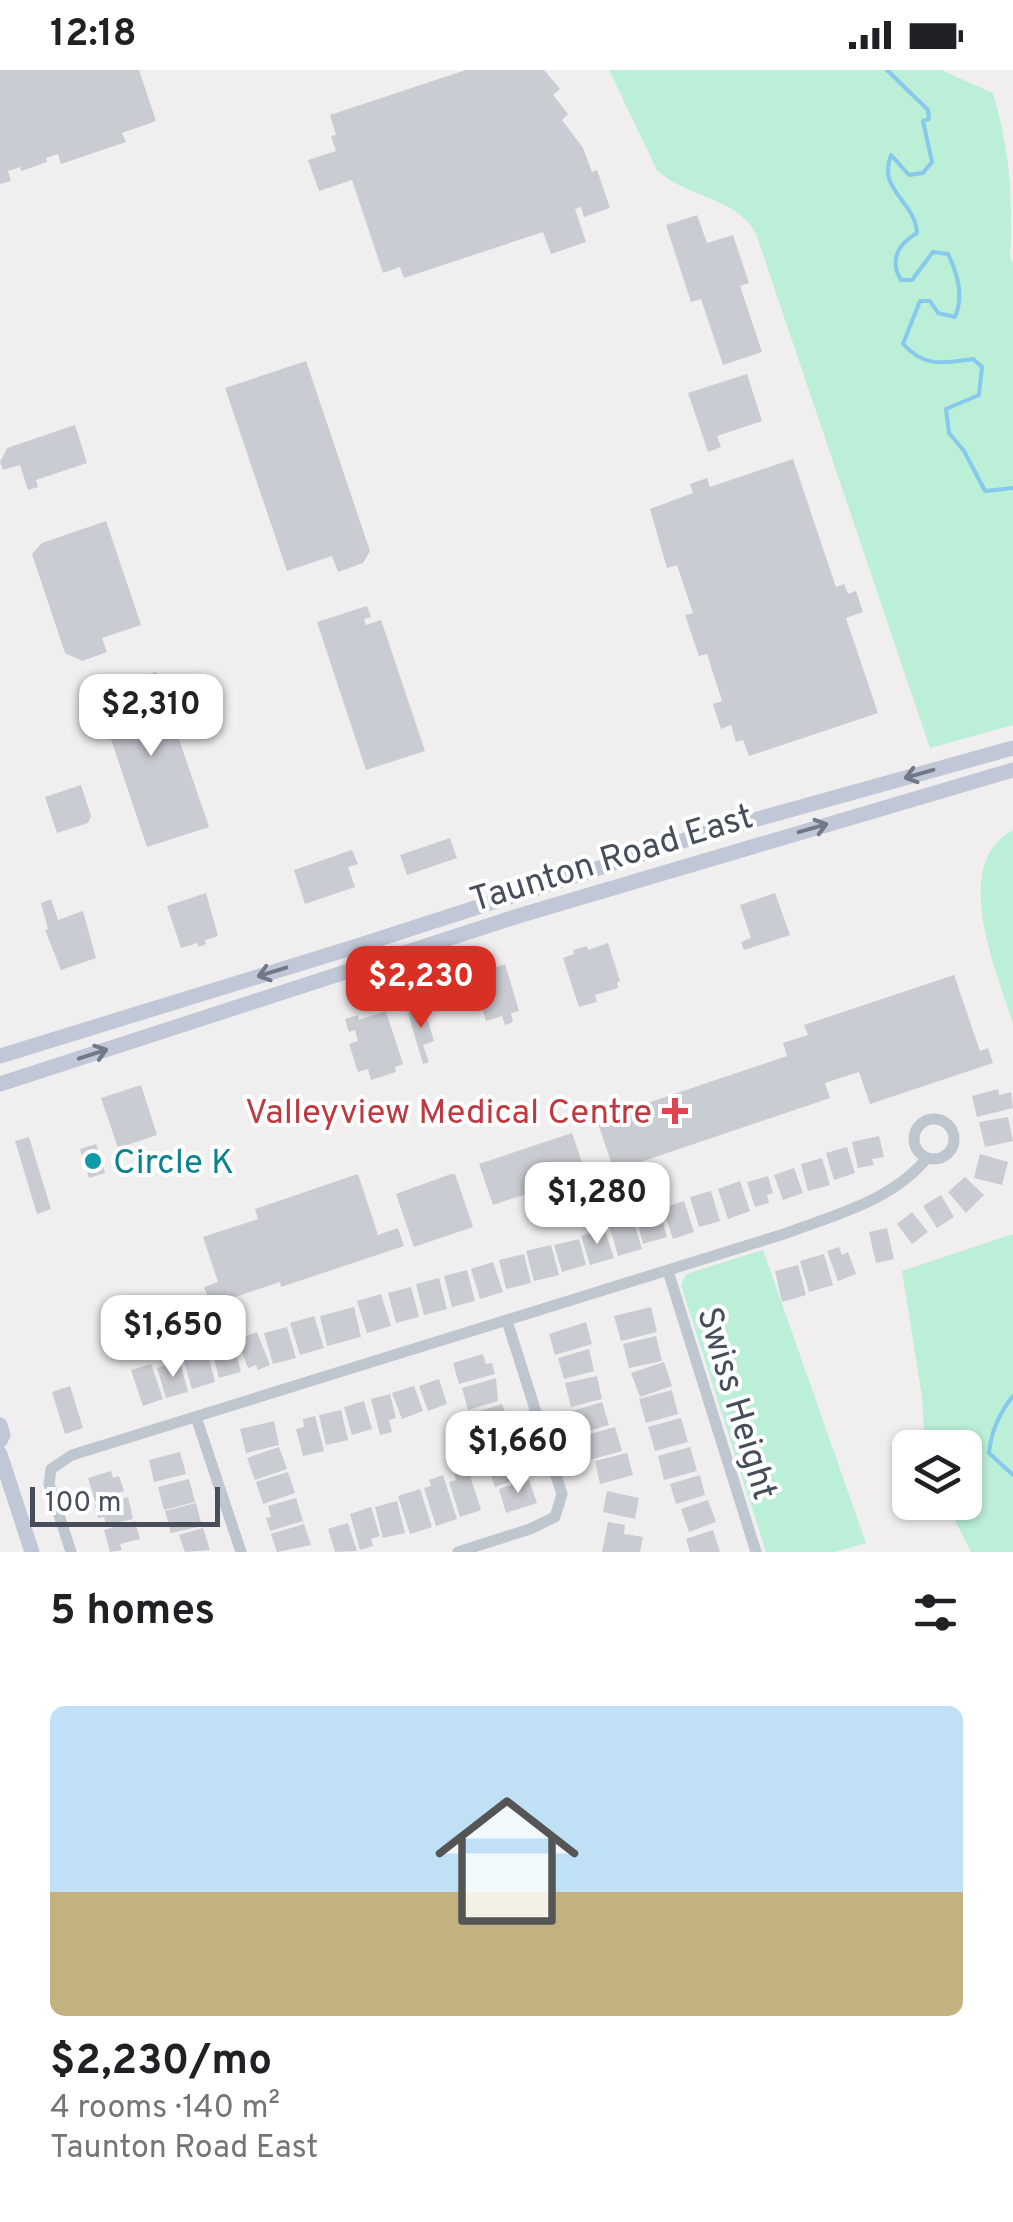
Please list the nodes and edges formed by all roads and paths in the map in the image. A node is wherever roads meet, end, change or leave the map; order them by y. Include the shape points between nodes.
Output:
1 (1013, 748) edge
2 (1013, 770) edge
3 (0, 1056) edge
4 (0, 1084) edge
5 (927, 1158) dead end
6 (668, 1271) junction
7 (507, 1321) junction
8 (196, 1417) junction
9 (0, 1425) edge
10 (0, 1441) edge
11 (0, 1454) edge
12 (32, 1552) edge
13 (71, 1552) edge
14 (241, 1552) edge
15 (458, 1552) edge
16 (756, 1552) edge

1 -> 3 main road, Taunton Road East via 706,833
4 -> 2 main road, Taunton Road East via 530,912
5 - 6 street via 864,1204
6 - 7 street
6 - 16 street, Swiss Height
7 - 8 street
7 - 15 street via 562,1494 555,1517
8 - 13 street via 72,1454 51,1470 48,1484
8 - 14 street
9 - 10 main road
11 - 12 main road

